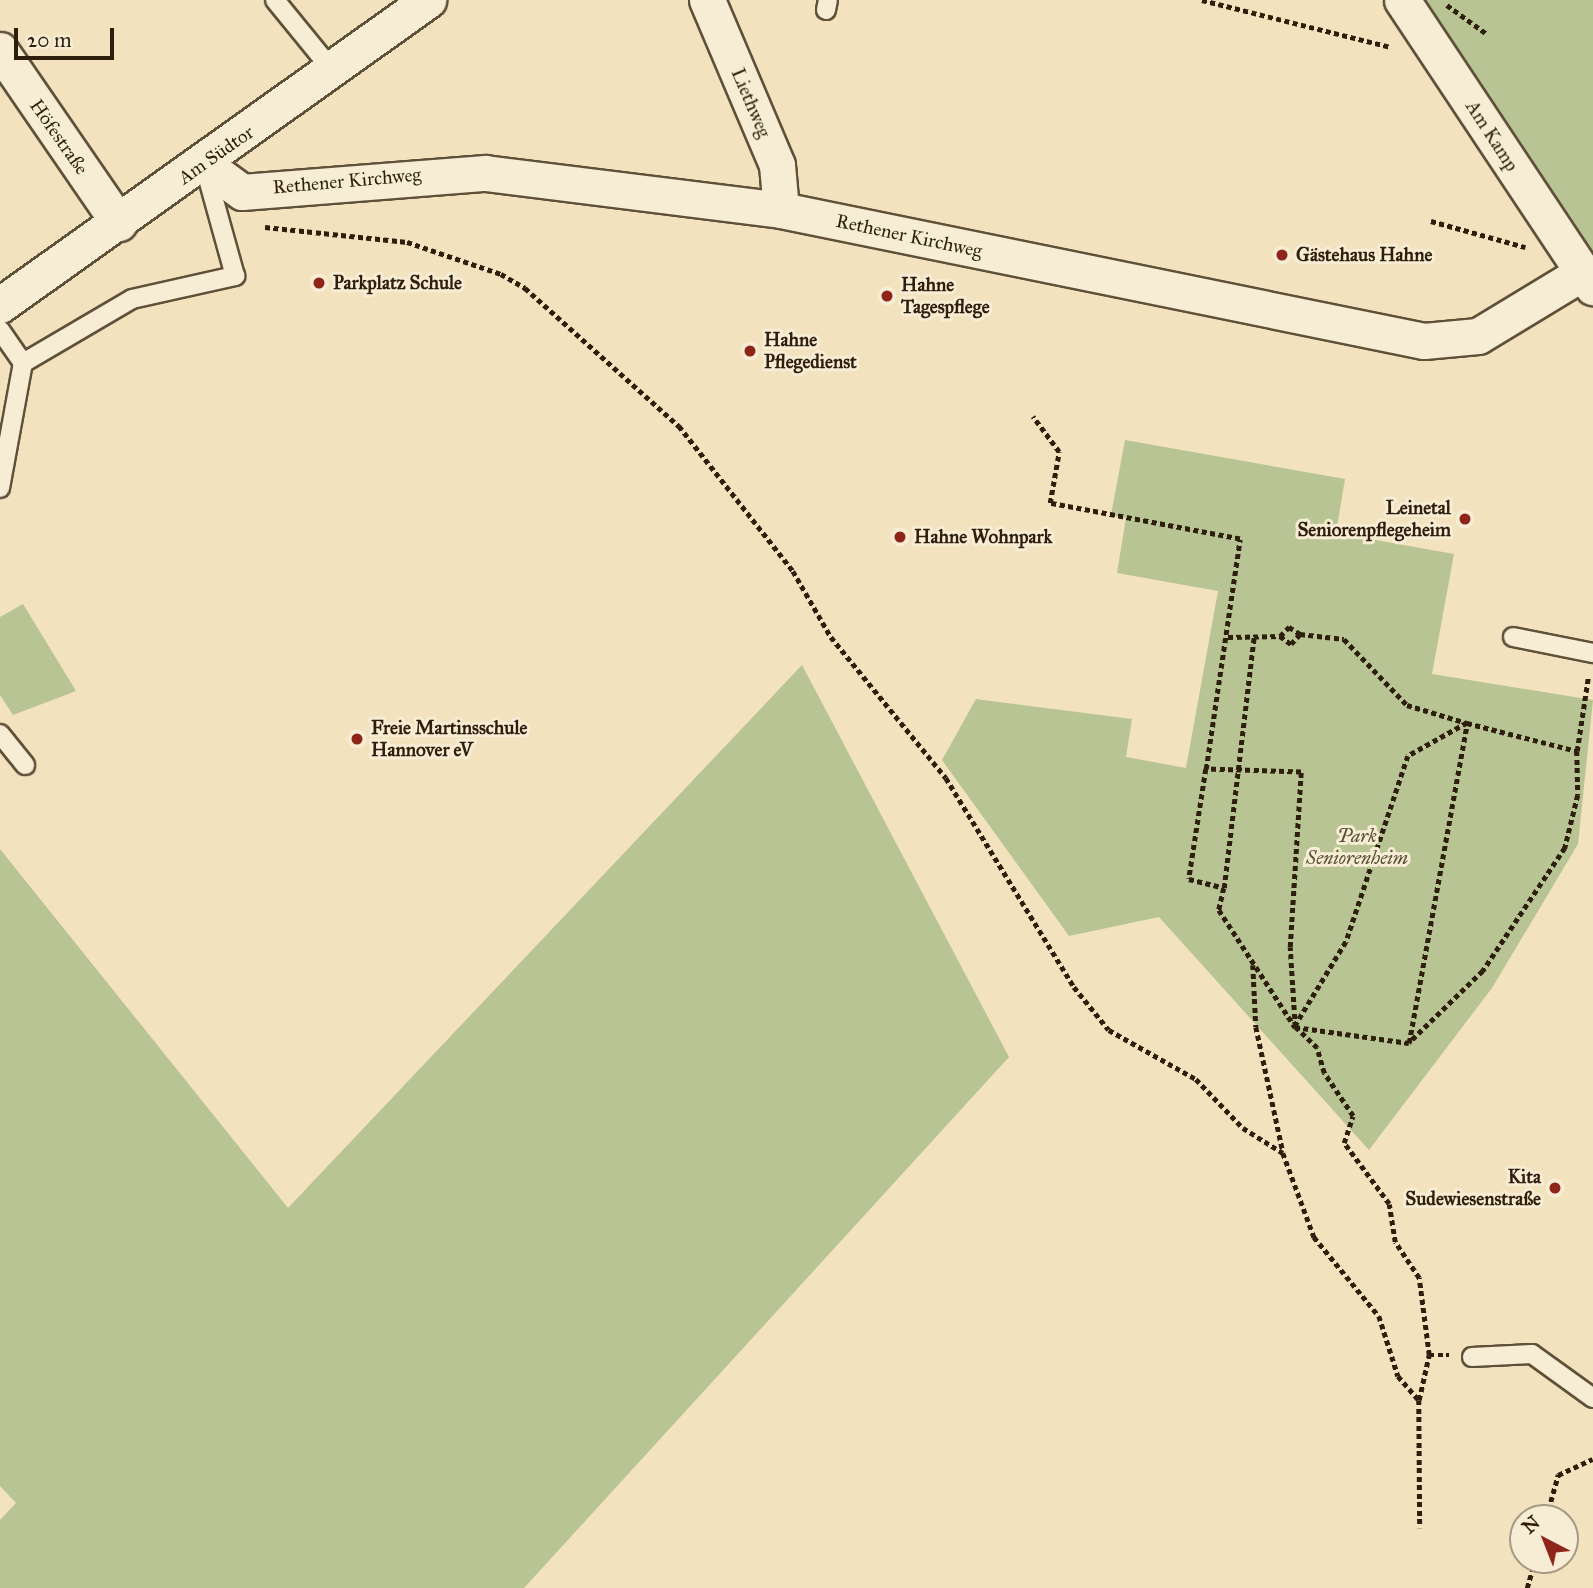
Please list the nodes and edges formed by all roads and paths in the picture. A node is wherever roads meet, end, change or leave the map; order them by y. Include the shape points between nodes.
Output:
1 (275, 0) edge
2 (428, 0) edge
3 (707, 0) edge
4 (1202, 0) edge
5 (1402, 0) edge
6 (1441, 0) edge
7 (1487, 34) dead end
8 (1393, 48) dead end
9 (0, 50) edge
10 (333, 71) junction
11 (204, 164) junction
12 (212, 206) junction
13 (781, 210) junction
14 (1431, 221) dead end
15 (118, 223) junction
16 (1583, 273) edge
17 (0, 305) edge
18 (0, 330) edge
19 (23, 363) junction
20 (1033, 417) dead end
21 (0, 488) edge
22 (1300, 634) junction
23 (1280, 636) junction
24 (1254, 637) junction
25 (1513, 637) dead end
26 (1228, 638) junction
27 (1593, 653) edge
28 (1467, 723) junction
29 (0, 734) edge
30 (1577, 751) junction
31 (26, 765) dead end
32 (1206, 769) junction
33 (1238, 773) junction
34 (1224, 888) junction
35 (1252, 961) junction
36 (1295, 1027) junction
37 (1409, 1043) junction
38 (1283, 1153) junction
39 (1429, 1355) junction
40 (1449, 1355) dead end
41 (1472, 1357) dead end
42 (1593, 1398) edge
43 (1419, 1400) junction
44 (1593, 1459) edge
45 (1550, 1504) edge
46 (1420, 1528) dead end

1 - 10 lane
2 - 10 street, Am Südtor
3 - 13 street, Liethweg via 777,165
4 - 8 path
5 - 16 street, Am Kamp
6 - 7 path
9 - 15 street, Höfestraße
10 - 11 street, Am Südtor
11 - 12 lane
11 - 13 street, Rethener Kirchweg via 242,192 485,173
11 - 15 street, Am Südtor
12 - 19 lane via 235,276 132,299
12 - 38 path via 258,226 407,242 457,256 525,288 621,371 679,426 793,571 831,637 946,778 1074,987 1110,1030 1196,1079 1243,1128
13 - 16 street, Rethener Kirchweg via 1424,341 1478,336
14 - 16 path
15 - 17 street, Am Südtor
18 - 19 lane
19 - 21 lane
20 - 26 path via 1059,452 1050,503 1240,539
22 - 23 path via 1289,627
22 - 23 path via 1291,644
22 - 28 path via 1344,639 1407,705
23 - 24 path
24 - 26 path
24 - 33 path
25 - 27 lane
26 - 32 path
27 - 30 path
28 - 30 path
28 - 36 path via 1408,756 1346,942
28 - 37 path
29 - 31 lane
30 - 37 path via 1578,795 1565,848 1483,971
32 - 33 path
32 - 34 path via 1189,879
33 - 34 path
33 - 36 path via 1301,772 1290,947
34 - 35 path via 1219,910
35 - 36 path
35 - 38 path via 1256,1027
36 - 37 path
36 - 39 path via 1317,1048 1324,1073 1353,1116 1344,1143 1389,1204 1395,1242 1419,1278
38 - 43 path via 1314,1237 1379,1316 1398,1376
39 - 40 path
39 - 43 path
41 - 42 lane via 1532,1354
43 - 46 path
44 - 45 path via 1558,1475

